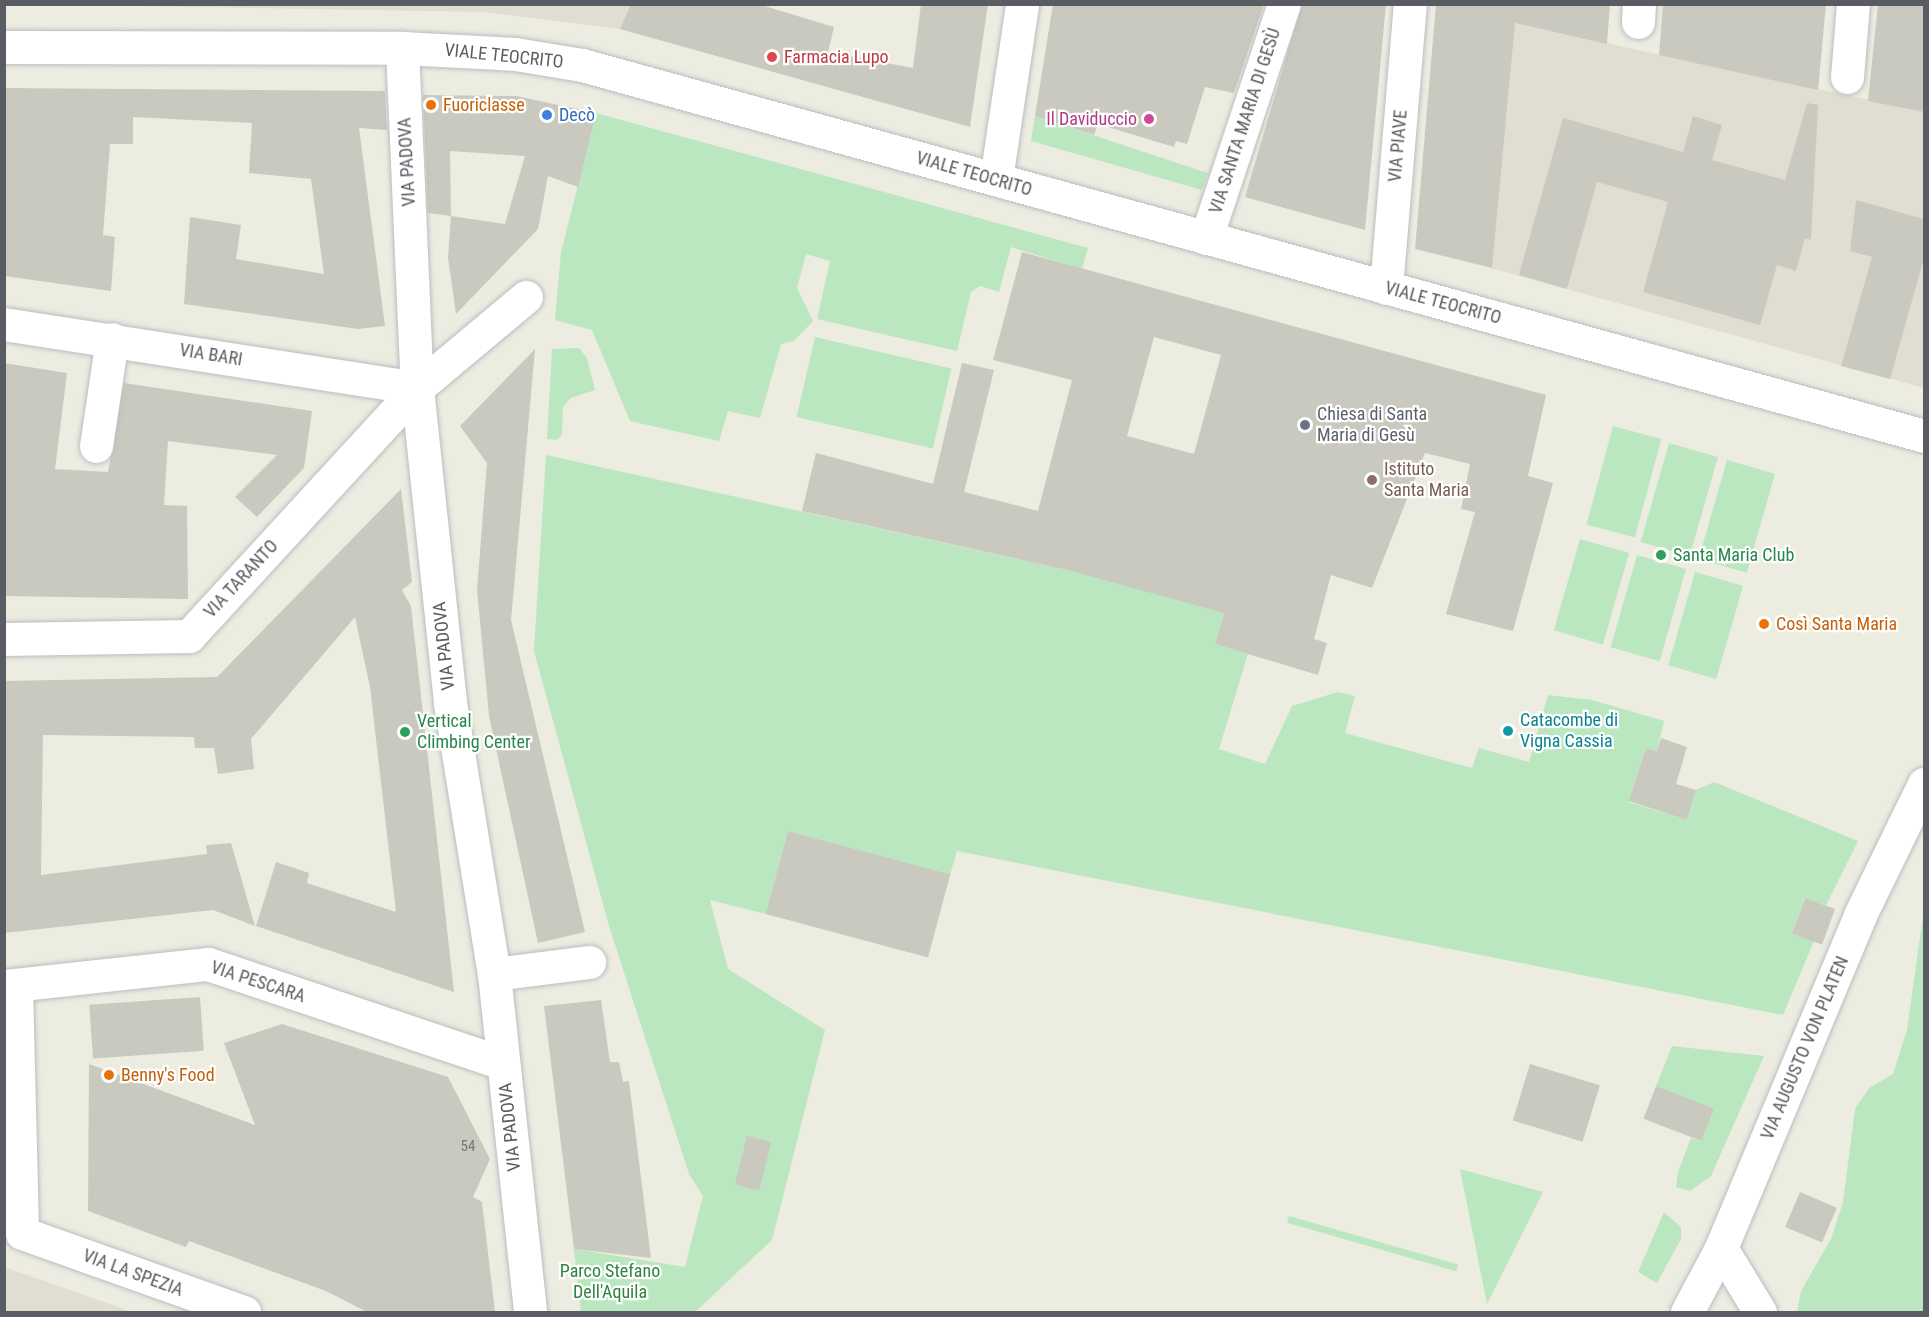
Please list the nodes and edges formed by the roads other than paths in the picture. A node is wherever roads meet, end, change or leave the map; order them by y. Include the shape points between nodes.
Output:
1 (1022, 4) edge
2 (1284, 4) edge
3 (1410, 4) edge
4 (1853, 4) edge
5 (4, 47) edge
6 (402, 48) junction
7 (1847, 77) dead end
8 (996, 179) junction
9 (1206, 238) junction
10 (1386, 288) junction
11 (526, 297) dead end
12 (4, 324) edge
13 (112, 339) junction
14 (417, 388) junction
15 (1924, 436) edge
16 (96, 446) dead end
17 (4, 639) edge
18 (1924, 784) edge
19 (589, 962) dead end
20 (494, 974) junction
21 (10, 985) edge
22 (503, 1063) junction
23 (1721, 1248) junction
24 (244, 1312) edge
25 (530, 1312) edge
26 (1687, 1312) edge
27 (1760, 1312) edge

1 - 8 street
2 - 9 street, VIA SANTA MARIA DI GESÙ
3 - 10 street, VIA PIAVE
4 - 7 street
5 - 6 street, VIALE TEOCRITO
6 - 8 street, VIALE TEOCRITO via 515,54 582,65
6 - 14 street, VIA PADOVA
8 - 9 street, VIALE TEOCRITO
9 - 10 street, VIALE TEOCRITO
10 - 15 street, VIALE TEOCRITO
11 - 14 street, VIA TARANTO
12 - 13 street, VIA BARI
13 - 14 street, VIA BARI
13 - 16 street
14 - 17 street, VIA TARANTO via 189,636
14 - 20 street, VIA PADOVA via 450,703
18 - 23 street, VIA AUGUSTO VON PLATEN via 1860,915
19 - 20 street
20 - 22 street, VIA PADOVA
21 - 22 street, VIA PESCARA via 208,963
21 - 24 street, VIA LA SPEZIA via 22,1233
22 - 25 street, VIA PADOVA
23 - 26 street, VIA AUGUSTO VON PLATEN
23 - 27 street

